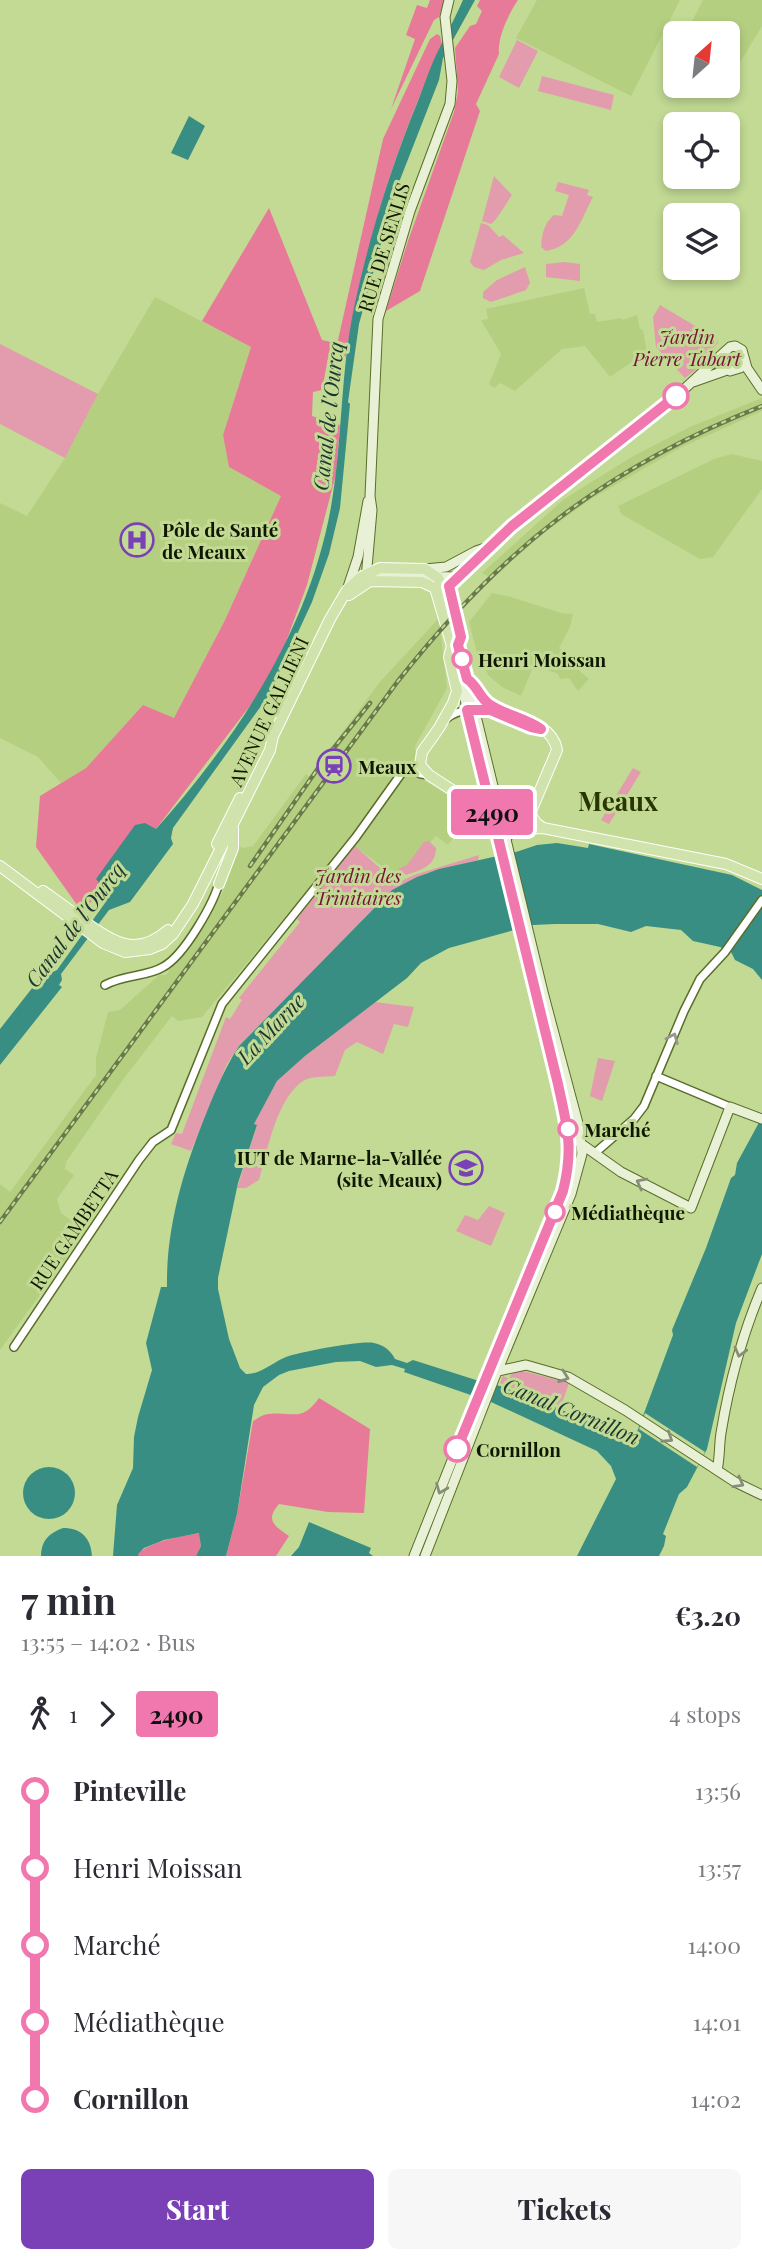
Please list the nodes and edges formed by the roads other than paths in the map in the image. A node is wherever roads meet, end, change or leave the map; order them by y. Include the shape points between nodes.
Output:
1 (449, 0) edge
2 (720, 356) junction
3 (745, 363) junction
4 (730, 370) junction
5 (753, 380) junction
6 (693, 382) junction
7 (762, 390) edge
8 (370, 496) junction
9 (485, 548) junction
10 (369, 552) junction
11 (358, 557) junction
12 (380, 568) junction
13 (425, 569) junction
14 (456, 577) junction
15 (366, 579) junction
16 (435, 582) junction
17 (345, 594) junction
18 (455, 645) junction
19 (467, 679) junction
20 (471, 710) junction
21 (442, 722) junction
22 (541, 729) junction
23 (273, 736) junction
24 (429, 775) junction
25 (239, 799) junction
26 (531, 815) junction
27 (493, 818) junction
28 (516, 826) junction
29 (233, 828) junction
30 (543, 828) junction
31 (223, 841) junction
32 (503, 844) junction
33 (220, 853) junction
34 (0, 858) edge
35 (0, 866) edge
36 (762, 879) edge
37 (219, 884) junction
38 (762, 900) edge
39 (80, 923) junction
40 (523, 928) junction
41 (96, 935) junction
42 (105, 985) dead end
43 (656, 1076) junction
44 (730, 1107) junction
45 (762, 1119) edge
46 (569, 1138) junction
47 (582, 1144) junction
48 (595, 1153) junction
49 (762, 1287) edge
50 (14, 1347) dead end
51 (505, 1353) junction
52 (526, 1365) junction
53 (492, 1375) junction
54 (479, 1406) junction
55 (717, 1470) junction
56 (762, 1495) edge
57 (414, 1556) edge
58 (425, 1556) edge

1 - 8 main road, RUE DE SENLIS via 445,17 452,89 447,116 410,211 378,319
2 - 3 main road via 735,346 744,353
2 - 4 main road
2 - 6 main road
3 - 4 main road
3 - 5 main road
4 - 5 main road
4 - 6 main road
5 - 7 main road
6 - 9 main road
8 - 10 main road, RUE DE SENLIS
8 - 11 main road, RUE DE SENLIS
9 - 13 main road via 446,567
9 - 14 main road via 485,554
9 - 16 main road
10 - 12 main road via 373,564
10 - 15 main road, RUE DE SENLIS
11 - 15 main road, RUE DE SENLIS
11 - 17 main road, RUE DE SENLIS
12 - 13 main road, AVENUE GALLIENI
12 - 15 main road, AVENUE GALLIENI
13 - 16 main road
14 - 16 main road
14 - 18 main road via 449,590 461,637
15 - 16 main road
15 - 17 main road, AVENUE GALLIENI
16 - 18 main road
17 - 23 main road, AVENUE GALLIENI
18 - 19 main road
18 - 20 main road
18 - 21 main road via 449,657 457,691
19 - 20 main road
19 - 22 main road via 487,703
20 - 21 street via 455,712
20 - 22 street via 490,710
20 - 27 main road
21 - 24 main road via 420,757 420,765
22 - 26 main road via 552,737 557,750
23 - 25 main road
23 - 29 main road, AVENUE GALLIENI
24 - 27 main road
24 - 50 street, RUE GAMBETTA via 406,767 222,1004 171,1130 153,1142 139,1160
25 - 31 main road
25 - 33 street
26 - 28 street
26 - 30 main road
27 - 28 main road
27 - 32 main road
28 - 30 main road
28 - 32 street
29 - 31 main road, AVENUE GALLIENI
29 - 37 main road via 233,848
30 - 36 main road via 716,862
31 - 33 main road
31 - 41 main road via 186,907 161,936 132,945
32 - 40 main road
33 - 37 street via 224,864
33 - 41 main road via 183,920 162,944 125,952
34 - 39 main road
35 - 39 main road
37 - 42 street via 196,928 169,963
43 -> 38 street via 701,979
39 - 41 main road
40 - 46 main road
40 - 47 main road
43 - 44 street
43 - 48 street via 634,1119
44 - 45 main road
44 -> 48 main road via 691,1208 621,1172
46 - 47 main road
46 - 53 main road via 563,1191
47 - 48 main road
47 - 51 main road via 571,1194
49 -> 55 main road via 730,1392
51 - 52 main road
51 - 53 main road
52 - 53 main road
52 -> 55 main road via 568,1377
53 - 54 main road
54 -> 57 main road
54 - 58 main road
55 -> 56 main road

